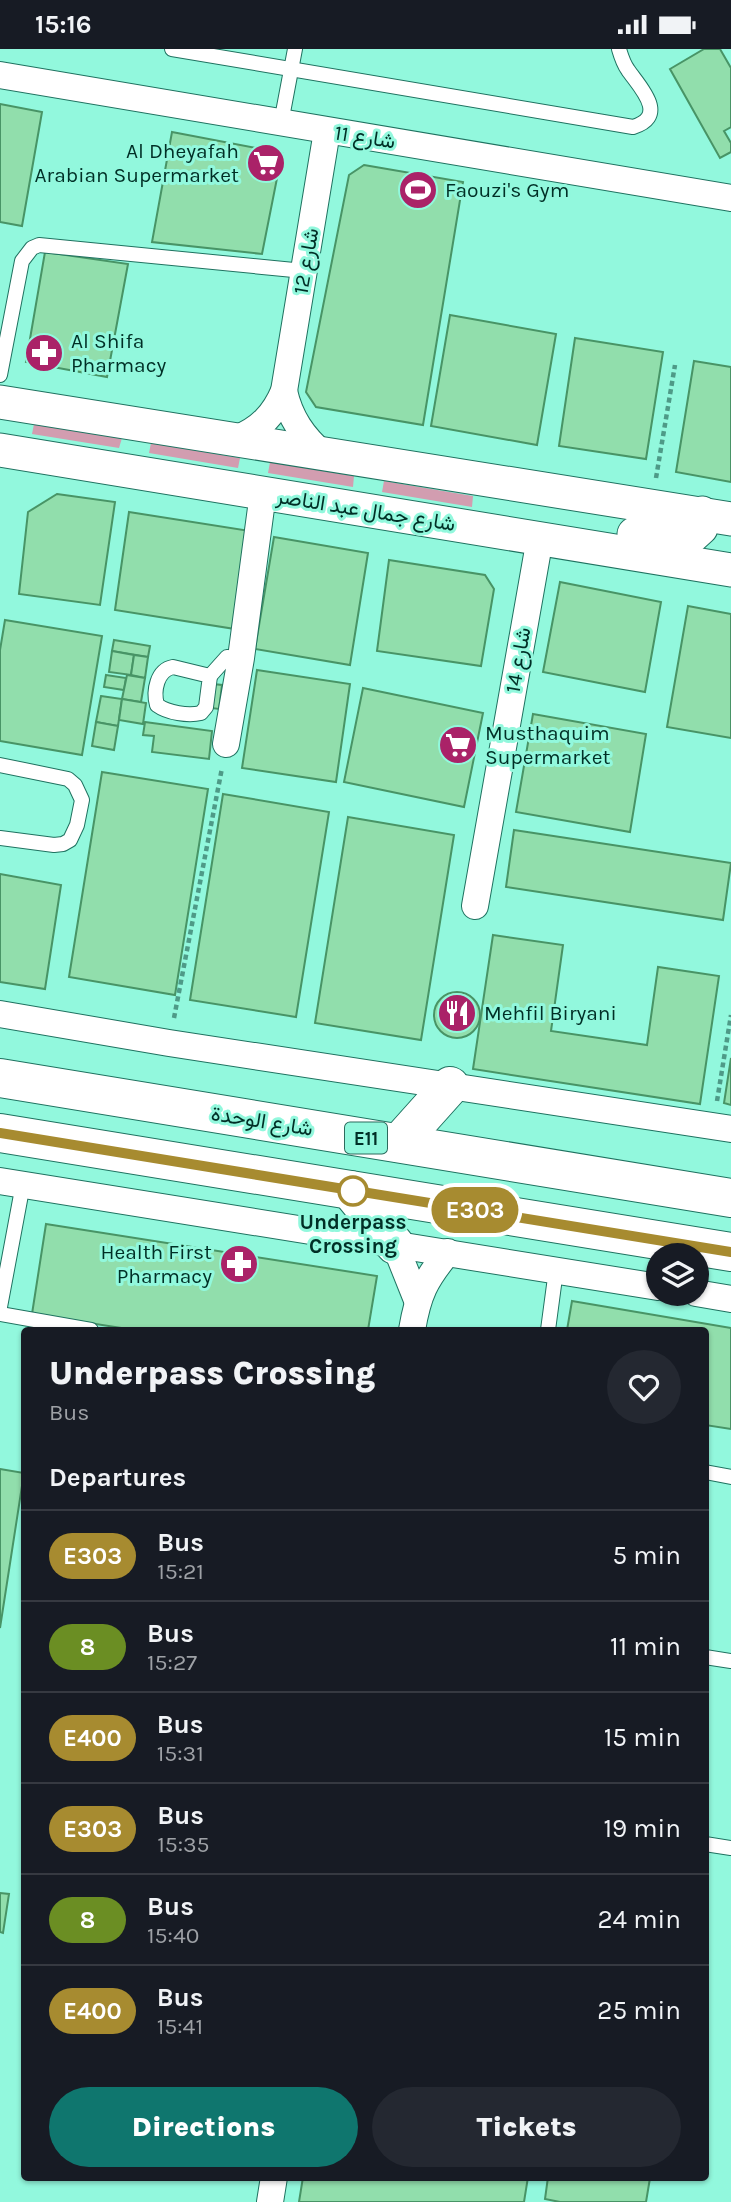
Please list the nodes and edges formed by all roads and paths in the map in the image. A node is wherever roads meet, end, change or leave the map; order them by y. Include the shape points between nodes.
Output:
1 (172, 49) edge
2 (295, 49) edge
3 (619, 49) edge
4 (291, 69) junction
5 (0, 75) edge
6 (281, 123) junction
7 (327, 131) junction
8 (731, 198) edge
9 (304, 271) junction
10 (675, 365) dead end
11 (0, 375) edge
12 (284, 391) junction
13 (0, 402) edge
14 (236, 439) junction
15 (324, 454) junction
16 (1, 457) edge
17 (263, 493) junction
18 (651, 505) junction
19 (717, 516) edge
20 (540, 538) junction
21 (593, 547) junction
22 (731, 570) edge
23 (241, 658) junction
24 (210, 676) dead end
25 (226, 744) joint
26 (0, 765) edge
27 (0, 838) edge
28 (475, 906) dead end
29 (0, 1014) edge
30 (731, 1015) edge
31 (169, 1042) junction
32 (0, 1078) edge
33 (450, 1086) junction
34 (722, 1128) edge
35 (0, 1133) edge
36 (399, 1143) junction
37 (11, 1183) edge
38 (350, 1190) junction
39 (731, 1198) edge
40 (395, 1245) junction
41 (448, 1252) junction
42 (731, 1252) edge
43 (556, 1270) junction
44 (646, 1285) edge
45 (709, 1295) edge
46 (731, 1299) edge
47 (417, 1300) junction
48 (0, 1307) edge
49 (0, 1314) edge
50 (73, 1327) edge
51 (412, 1327) edge
52 (548, 1327) edge
53 (709, 1473) edge
54 (731, 1477) edge
55 (709, 1658) edge
56 (731, 1661) edge
57 (709, 1845) edge
58 (731, 1848) edge
59 (273, 2181) edge
60 (270, 2202) edge

1 - 4 lane
2 - 4 lane
3 - 4 lane via 649,102 648,116 633,127
4 - 6 lane
5 - 6 street, شارع 11
6 - 7 street, شارع 11
7 - 8 street, شارع 11
7 - 9 street, شارع 12
9 - 11 lane via 39,245 22,261
9 - 12 street, شارع 12
10 - 18 path
12 - 14 street, شارع 12 via 271,416
12 - 15 street via 302,433
13 - 14 street
14 - 15 street
15 - 18 street
16 - 17 street, شارع جمال عبد الناصر
17 - 20 street, شارع جمال عبد الناصر
17 - 23 street
18 - 19 street
19 - 21 street via 690,538 617,534
20 - 21 street, شارع جمال عبد الناصر
20 - 28 street, شارع 14
21 - 22 street, شارع جمال عبد الناصر
23 - 24 lane via 227,657
23 - 25 street
25 - 31 path
26 - 27 lane via 68,779 82,800 75,834 63,844
29 - 31 street
30 - 34 path
31 - 33 street
32 - 36 highway, شارع الوحدة / E11
33 - 34 street
33 - 36 highway
35 - 38 highway
36 - 39 highway, شارع الوحدة / E11
37 - 40 street
37 - 48 lane
38 - 40 highway
38 - 42 highway
40 - 41 street
40 - 47 street
41 - 43 street
41 - 47 street
43 - 44 street
43 - 52 lane
45 - 46 street
47 - 51 street
49 - 50 lane
53 - 54 lane
55 - 56 lane
57 - 58 lane
59 - 60 street

